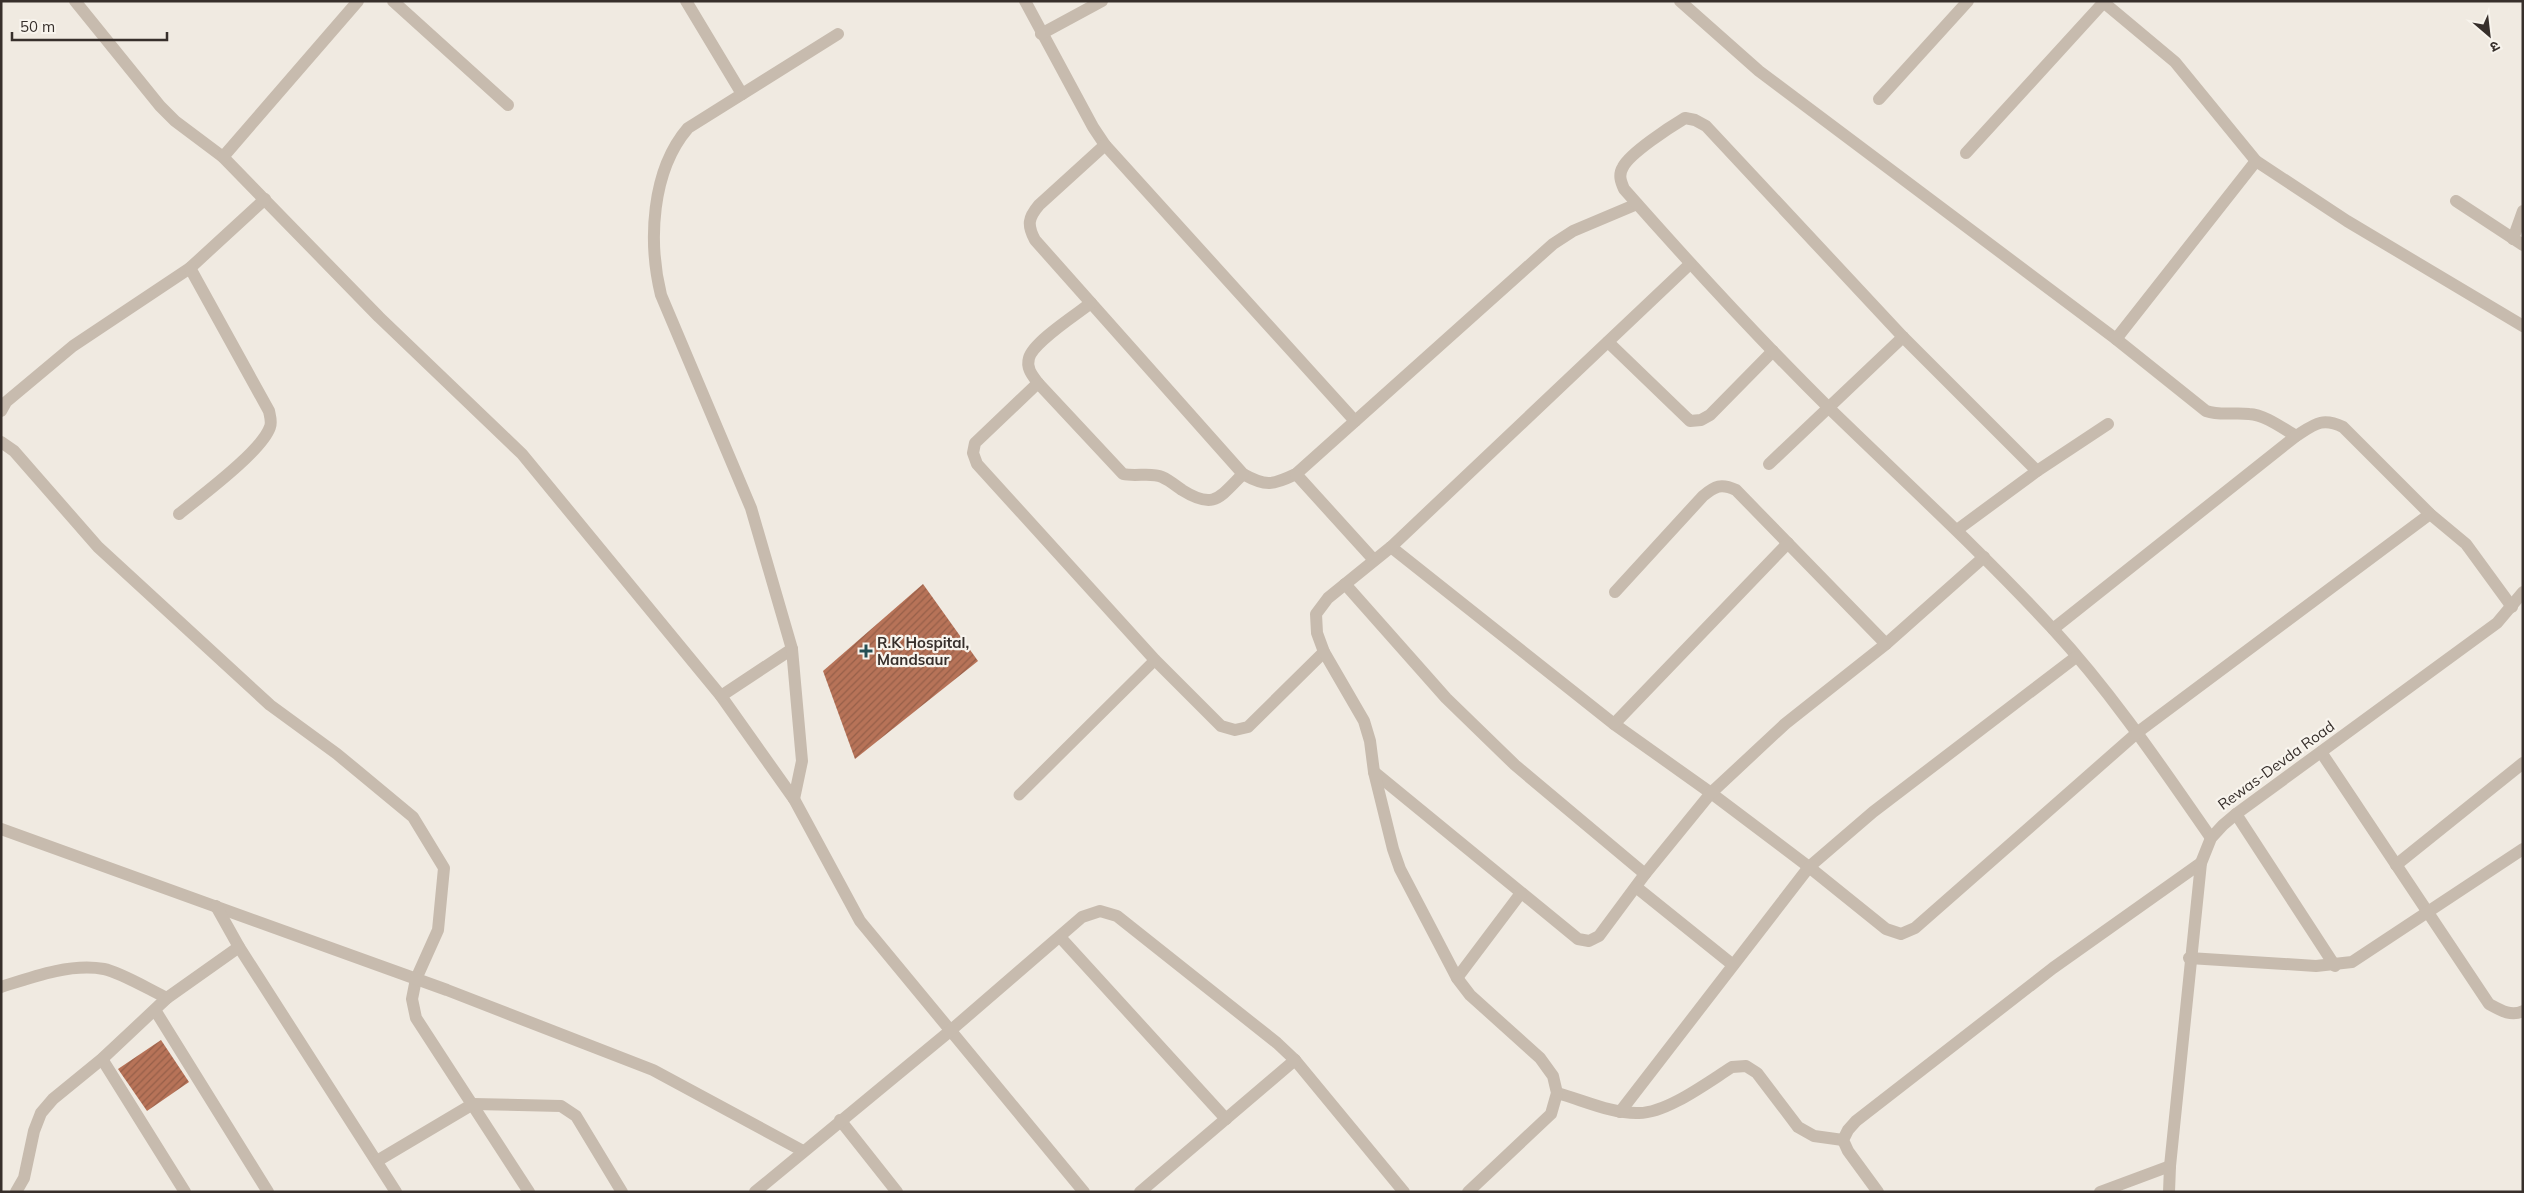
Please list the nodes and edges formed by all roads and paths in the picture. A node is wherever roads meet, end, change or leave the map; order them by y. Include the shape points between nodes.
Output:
1 (75, 1) edge
2 (358, 1) edge
3 (393, 1) edge
4 (686, 1) edge
5 (1025, 1) edge
6 (1102, 1) edge
7 (1680, 1) edge
8 (1968, 1) edge
9 (2102, 2) edge
10 (838, 34) dead end
11 (1041, 34) junction
12 (742, 94) junction
13 (1878, 99) dead end
14 (508, 104) dead end
15 (1105, 145) junction
16 (1966, 153) dead end
17 (223, 157) junction
18 (2256, 161) junction
19 (265, 200) junction
20 (2456, 201) dead end
21 (1637, 204) junction
22 (2523, 211) edge
23 (2518, 242) edge
24 (1690, 264) junction
25 (190, 268) junction
26 (1091, 303) junction
27 (2523, 326) edge
28 (1903, 337) junction
29 (2116, 339) junction
30 (1608, 342) junction
31 (1773, 351) junction
32 (1038, 383) junction
33 (3, 401) edge
34 (1829, 408) junction
35 (1355, 421) junction
36 (2108, 424) dead end
37 (2296, 436) junction
38 (1, 442) edge
39 (1769, 464) dead end
40 (2037, 471) junction
41 (1243, 474) junction
42 (1296, 474) junction
43 (180, 514) dead end
44 (2430, 514) junction
45 (1957, 530) junction
46 (1788, 543) junction
47 (1391, 547) junction
48 (1984, 557) junction
49 (1374, 560) junction
50 (1345, 584) junction
51 (1615, 592) dead end
52 (2523, 592) edge
53 (2512, 607) junction
54 (2053, 629) junction
55 (1886, 644) junction
56 (792, 649) junction
57 (1324, 652) junction
58 (2076, 656) junction
59 (1155, 660) junction
60 (721, 696) junction
61 (1614, 724) junction
62 (2138, 732) junction
63 (2320, 752) junction
64 (2523, 763) edge
65 (1374, 772) junction
66 (1711, 793) junction
67 (1019, 795) dead end
68 (794, 799) junction
69 (2236, 814) junction
70 (1, 830) edge
71 (2211, 838) junction
72 (2523, 849) edge
73 (2201, 863) junction
74 (2396, 865) junction
75 (1809, 867) junction
76 (1646, 874) junction
77 (1636, 887) junction
78 (1521, 893) junction
79 (216, 906) junction
80 (2428, 913) junction
81 (1060, 937) junction
82 (240, 947) junction
83 (2189, 958) junction
84 (1733, 965) junction
85 (2335, 966) junction
86 (1457, 978) junction
87 (416, 979) junction
88 (1, 987) edge
89 (167, 998) junction
90 (155, 1010) junction
91 (2523, 1011) edge
92 (950, 1031) junction
93 (102, 1059) junction
94 (1295, 1060) junction
95 (1557, 1093) junction
96 (473, 1104) junction
97 (1620, 1112) junction
98 (1226, 1119) junction
99 (840, 1120) junction
100 (1844, 1140) junction
101 (803, 1151) junction
102 (377, 1162) junction
103 (2170, 1166) junction
104 (16, 1192) edge
105 (185, 1192) edge
106 (268, 1192) edge
107 (396, 1192) edge
108 (529, 1192) edge
109 (622, 1192) edge
110 (755, 1192) edge
111 (897, 1192) edge
112 (1084, 1192) edge
113 (1140, 1192) edge
114 (1404, 1192) edge
115 (1468, 1192) edge
116 (1878, 1192) edge
117 (2100, 1192) edge
118 (2169, 1192) edge

1 - 17 street via 160,106
2 - 17 street
3 - 14 street
4 - 12 street
5 - 11 street
6 - 11 street
7 - 29 street via 1759,70
8 - 13 street
9 - 16 street
9 - 18 street via 2175,62
10 - 12 street
11 - 15 street
12 - 56 street via 688,128 675,143 660,183 656,208 656,275 661,295 751,508
15 - 26 street via 1039,205 1030,216 1028,228
15 - 35 street
17 - 19 street
18 - 27 street via 2347,221
18 - 29 street
19 - 25 street
19 - 60 street via 379,317 508,438
20 - 23 street
21 - 24 street
21 - 28 street via 1624,189 1620,178 1622,168 1630,158 1684,118 1695,120 1706,126
21 - 35 street via 1573,231 1553,244
22 - 23 street
24 - 30 street
24 - 31 street
25 - 33 street via 73,346
25 - 43 street via 269,411 271,424 266,435 237,466
26 - 32 street via 1036,346 1029,357 1028,370
26 - 41 street
28 - 34 street
28 - 40 street
29 - 37 street via 2206,411 2219,415 2261,416
30 - 31 street via 1690,421 1710,415
30 - 47 street
31 - 34 street
32 - 41 street via 1123,474 1161,476 1196,499 1207,502 1220,497
32 - 59 street via 974,443 972,453 977,464
34 - 39 street
34 - 45 street
35 - 42 street
36 - 40 street
37 - 44 street via 2319,422 2332,422 2343,427
37 - 54 street
38 - 87 street via 14,451 98,547 270,705 337,754 413,817 444,868 438,930
40 - 45 street
41 - 42 street via 1259,483 1277,483
42 - 49 street
44 - 53 street via 2466,544
44 - 62 street
45 - 48 street
46 - 51 street via 1736,490 1725,485 1715,486
46 - 55 street
46 - 61 street
47 - 49 street
47 - 61 street
48 - 54 street
48 - 55 street
49 - 50 street
50 - 57 street via 1316,614 1317,633
50 - 76 street via 1453,705 1516,765
52 - 53 street, Rewas-Devda Road
53 - 63 street, Rewas-Devda Road via 2497,623
54 - 58 street
55 - 66 street via 1802,710
56 - 60 street
56 - 68 street via 802,761
57 - 59 street via 1261,716 1248,727 1235,730 1221,726
57 - 65 street via 1364,721
58 - 62 street
58 - 75 street via 1888,800
59 - 67 lane
60 - 68 street
61 - 66 street
62 - 71 street
62 - 75 street via 1915,928 1901,934 1886,929
63 - 69 street, Rewas-Devda Road
63 - 74 street
64 - 74 street
65 - 78 street
65 - 86 street via 1400,869
66 - 75 street
66 - 76 street
68 - 92 street via 860,922
69 - 71 street, Rewas-Devda Road
69 - 85 street
70 - 79 street
71 - 73 street, Rewas-Devda Road
72 - 80 street
73 - 83 street, Rewas-Devda Road
73 - 100 street via 2053,968 1856,1121
74 - 80 street
75 - 84 street
76 - 77 street
77 - 78 street via 1599,936 1589,941 1578,939
77 - 84 street
78 - 86 street
79 - 82 street
79 - 87 street
80 - 85 street via 2352,962
80 - 91 street via 2489,1004 2504,1012
81 - 92 street
81 - 94 street via 1082,917 1100,911 1117,916
81 - 98 street
82 - 89 street
82 - 102 street
83 - 85 street
83 - 103 street, Rewas-Devda Road
84 - 97 street
86 - 95 street via 1470,995 1540,1058 1553,1076
87 - 96 street via 412,999 416,1018
87 - 101 street via 653,1070
88 - 89 street via 34,976 84,967 105,969
89 - 90 street
90 - 93 street
90 - 106 street
92 - 99 street
92 - 112 street
93 - 104 street via 52,1099 41,1113 24,1178
93 - 105 street
94 - 98 street
94 - 114 street
95 - 97 street
95 - 115 street via 1550,1114
96 - 102 street
96 - 108 street
96 - 109 street via 561,1106 576,1116
97 - 100 street via 1640,1114 1661,1108 1732,1068 1746,1066 1757,1073 1798,1127 1814,1136
98 - 113 street
99 - 101 street
99 - 111 street
100 - 116 street via 1848,1152
101 - 110 street
102 - 107 street
103 - 117 street
103 - 118 street, Rewas-Devda Road

